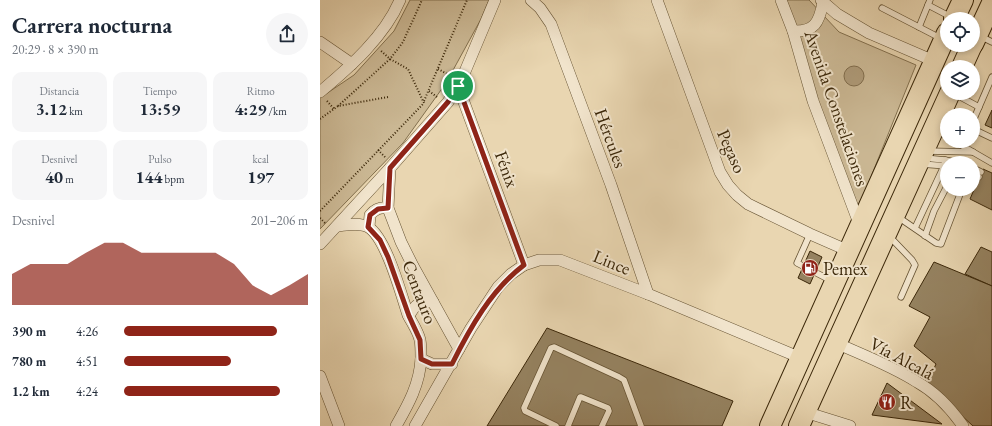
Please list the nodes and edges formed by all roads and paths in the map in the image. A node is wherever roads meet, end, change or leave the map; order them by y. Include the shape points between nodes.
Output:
1 (400, 0) edge
2 (422, 0) edge
3 (467, 0) edge
4 (495, 0) edge
5 (531, 0) edge
6 (657, 0) edge
7 (781, 0) edge
8 (963, 0) edge
9 (822, 1) edge
10 (929, 3) edge
11 (992, 3) edge
12 (882, 8) dead end
13 (957, 12) edge
14 (940, 16) edge
15 (919, 27) junction
16 (940, 28) edge
17 (793, 31) junction
18 (980, 39) edge
19 (320, 42) edge
20 (940, 49) edge
21 (390, 58) junction
22 (934, 61) junction
23 (352, 64) junction
24 (438, 69) junction
25 (453, 69) dead end
26 (450, 76) junction
27 (992, 77) edge
28 (448, 80) dead end
29 (459, 83) junction
30 (320, 92) edge
31 (441, 93) dead end
32 (388, 97) dead end
33 (438, 98) dead end
34 (966, 100) edge
35 (424, 103) junction
36 (338, 106) junction
37 (979, 107) joint
38 (320, 119) edge
39 (980, 132) edge
40 (940, 133) edge
41 (992, 138) edge
42 (966, 148) edge
43 (973, 152) junction
44 (922, 158) junction
45 (940, 162) edge
46 (992, 163) edge
47 (390, 168) junction
48 (940, 176) edge
49 (942, 196) edge
50 (959, 196) edge
51 (388, 208) junction
52 (320, 210) edge
53 (895, 215) junction
54 (320, 218) edge
55 (326, 224) dead end
56 (338, 226) junction
57 (860, 226) junction
58 (368, 227) junction
59 (915, 228) junction
60 (887, 233) junction
61 (810, 234) junction
62 (925, 236) junction
63 (320, 244) edge
64 (849, 250) junction
65 (524, 265) junction
66 (836, 283) junction
67 (648, 294) junction
68 (902, 297) dead end
69 (433, 302) junction
70 (409, 316) junction
71 (836, 343) junction
72 (459, 349) junction
73 (801, 358) junction
74 (421, 359) junction
75 (452, 364) junction
76 (320, 376) edge
77 (802, 419) edge
78 (339, 426) edge
79 (396, 426) edge
80 (415, 426) edge
81 (556, 426) edge
82 (568, 426) edge
83 (602, 426) edge
84 (641, 426) edge
85 (770, 426) edge
86 (850, 426) edge
87 (963, 426) edge

1 - 23 street via 394,14
2 - 21 path via 403,42
3 - 24 path
4 - 29 street
5 - 67 street, Hércules via 551,24 611,185
6 - 61 street, Pegaso via 720,172 728,185 748,204
7 - 17 street, Avenida Constelaciones
8 - 13 highway
9 - 17 street via 820,17 815,25 805,31
9 - 22 street, Avenida Constelaciones via 837,14 869,32
10 - 14 lane
10 - 15 lane
11 - 18 highway
12 - 15 lane
15 - 16 lane
17 - 57 street, Avenida Constelaciones via 814,101
19 - 23 street
20 - 22 highway
21 - 35 path via 408,69
21 - 36 path
22 - 57 highway
23 - 30 street
24 - 26 path
24 - 35 path
25 - 26 path
26 - 28 path
26 - 29 path
27 - 37 lane
29 - 47 street via 448,102
29 - 65 street, Fénix
31 - 33 path
32 - 36 path
34 - 37 lane
35 - 52 path
36 - 38 path
39 - 41 lane
40 - 44 highway
42 - 43 lane
43 - 44 lane
43 - 46 lane
44 - 45 lane
44 - 53 highway
47 - 51 street, Centauro
47 - 56 street
48 - 59 lane
49 - 62 lane
50 - 62 lane via 943,242 939,244
51 - 58 street via 373,212
51 - 69 street, Centauro via 407,254
53 - 59 lane
53 - 60 highway
54 - 55 path
56 - 58 street via 352,224
56 - 63 street
57 - 64 highway
58 - 70 street, Centauro via 384,248
59 - 62 lane
60 - 68 lane via 915,265
60 - 71 highway
61 - 64 street, Pegaso
61 - 66 lane via 797,263
64 - 66 highway
65 - 67 street, Lince via 539,260 560,260
65 - 72 street, Lince via 498,288
66 - 73 highway
67 - 73 street, Lince
69 - 70 street via 421,302
69 - 72 street, Centauro
70 - 74 street, Centauro via 420,340
71 - 77 highway
71 - 87 street, Vía Alcalá via 918,382 954,414
72 - 75 street, Lince
73 - 85 highway
74 - 75 street via 432,364
74 - 79 street, Centauro via 416,387
75 - 80 street, Lince
76 - 78 street
77 - 86 street
81 - 84 lane via 525,411 524,408 551,348 554,347 624,380
82 - 83 lane via 580,397 608,408

